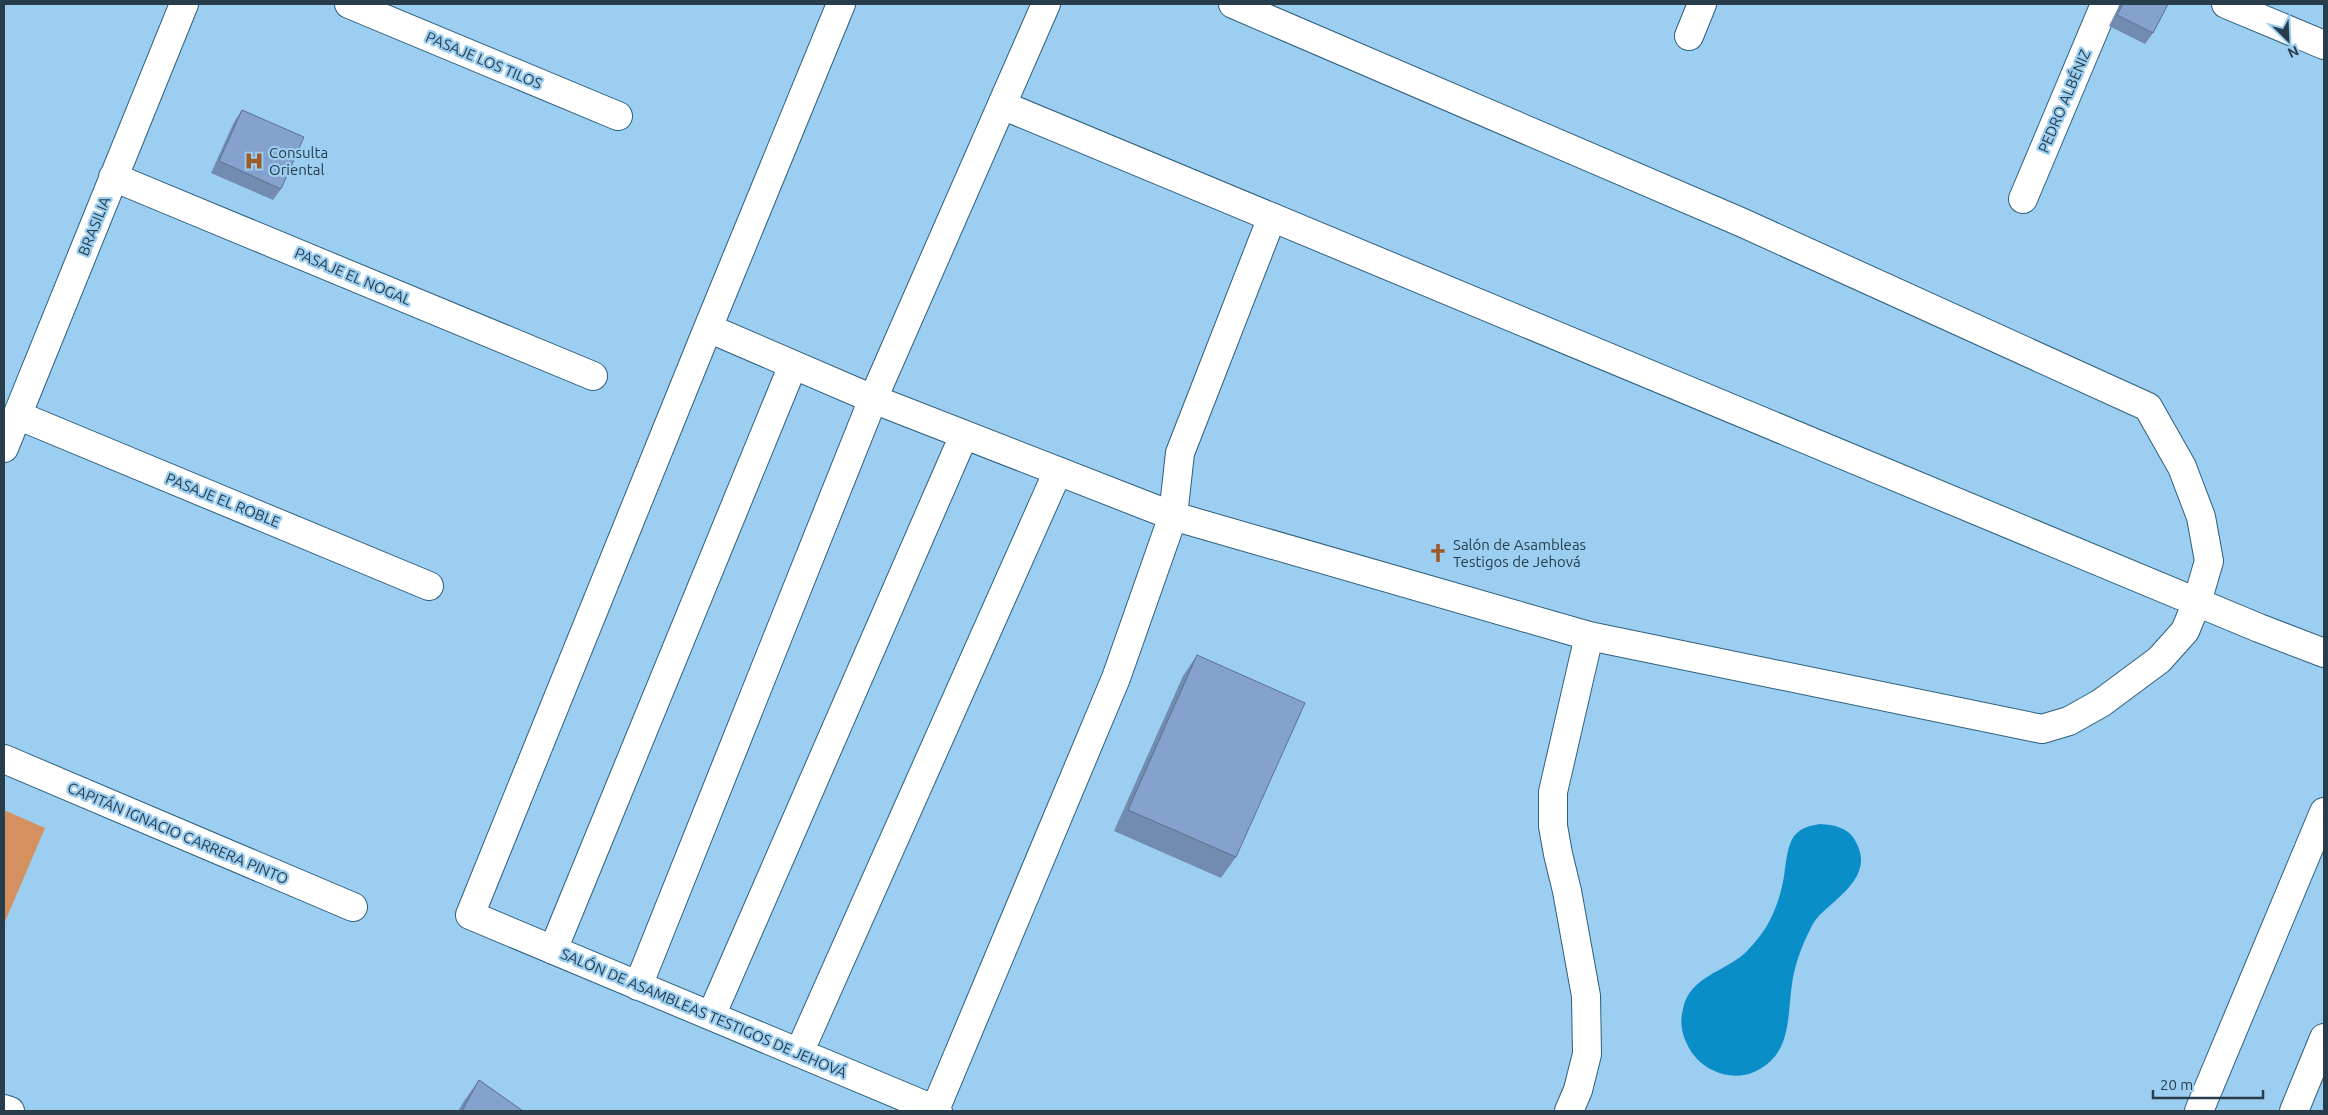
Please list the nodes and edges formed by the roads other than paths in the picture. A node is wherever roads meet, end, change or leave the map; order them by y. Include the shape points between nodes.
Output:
1 (184, 4) edge
2 (349, 4) edge
3 (841, 4) edge
4 (1046, 4) edge
5 (1233, 4) edge
6 (1702, 4) edge
7 (2105, 4) edge
8 (2226, 4) edge
9 (1689, 36) dead end
10 (2324, 46) edge
11 (1002, 104) junction
12 (618, 116) dead end
13 (114, 176) junction
14 (2023, 199) dead end
15 (1272, 217) junction
16 (708, 328) junction
17 (793, 365) junction
18 (594, 376) dead end
19 (873, 399) junction
20 (17, 415) junction
21 (964, 435) junction
22 (4, 448) edge
23 (1058, 471) junction
24 (1173, 516) junction
25 (429, 586) dead end
26 (2197, 602) junction
27 (1589, 636) junction
28 (2324, 653) edge
29 (4, 759) edge
30 (2324, 812) edge
31 (353, 907) dead end
32 (553, 950) junction
33 (638, 986) junction
34 (711, 1016) junction
35 (2324, 1038) edge
36 (799, 1053) junction
37 (4, 1109) edge
38 (936, 1110) edge
39 (10, 1111) edge
40 (1570, 1111) edge
41 (2199, 1111) edge
42 (2294, 1111) edge

1 - 13 street, BRASILIA
2 - 12 street, PASAJE LOS TILOS
3 - 16 street
4 - 11 street
5 - 26 street via 1743,223 2148,407 2182,466 2202,517 2209,561
6 - 9 street
7 - 14 street, PEDRO ALBÉNIZ
8 - 10 street
11 - 15 street
11 - 19 street
13 - 18 street, PASAJE EL NOGAL
13 - 20 street, BRASILIA
15 - 24 street via 1180,453
15 - 26 street
16 - 17 street
16 - 32 street, SALÓN DE ASAMBLEAS TESTIGOS DE JEHOVÁ via 470,915
17 - 19 street
17 - 32 street
19 - 21 street
19 - 33 street
20 - 22 street, BRASILIA
20 - 25 street, PASAJE EL ROBLE
21 - 23 street
21 - 34 street
23 - 24 street
23 - 36 street
24 - 27 street
24 - 38 street via 1116,678
26 - 27 street via 2185,631 2159,660 2069,721 2042,729
26 - 28 street
27 - 40 street via 1553,792 1553,826 1586,996 1587,1054
29 - 31 street, CAPITÁN IGNACIO CARRERA PINTO
30 - 41 street
32 - 33 street, SALÓN DE ASAMBLEAS TESTIGOS DE JEHOVÁ
33 - 34 street, SALÓN DE ASAMBLEAS TESTIGOS DE JEHOVÁ
34 - 36 street, SALÓN DE ASAMBLEAS TESTIGOS DE JEHOVÁ
35 - 42 street
36 - 38 street, SALÓN DE ASAMBLEAS TESTIGOS DE JEHOVÁ
37 - 39 street

